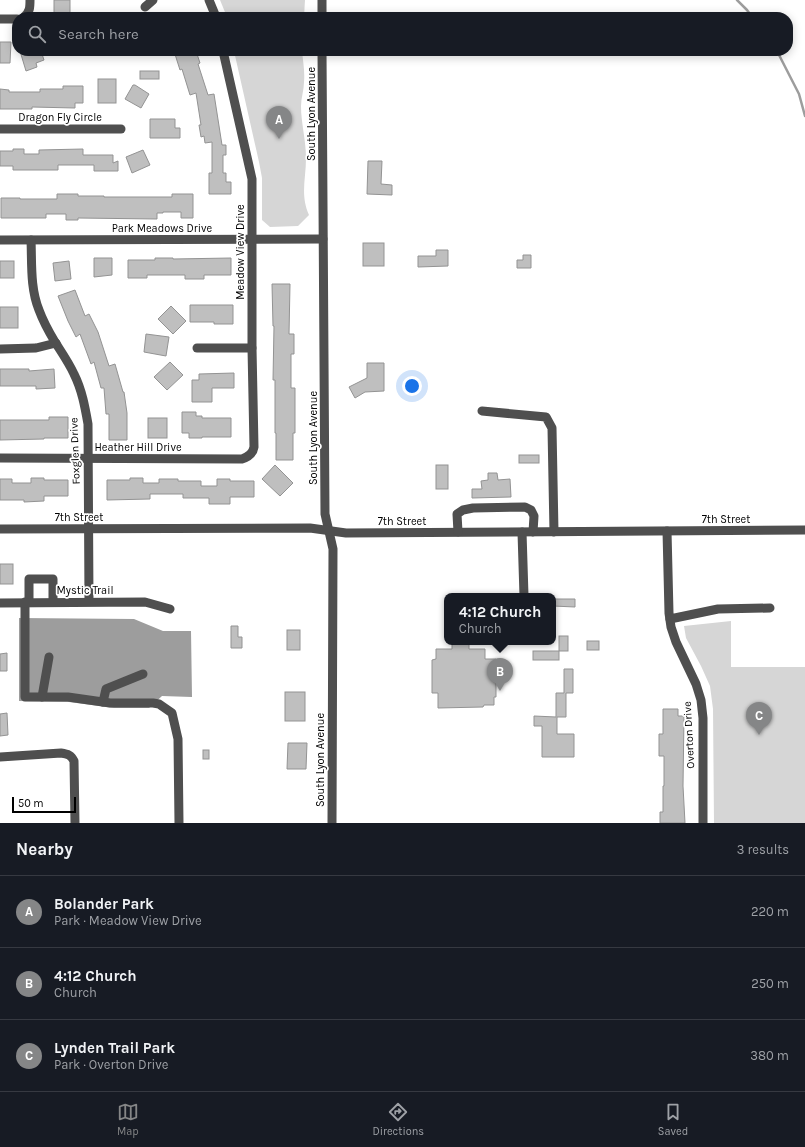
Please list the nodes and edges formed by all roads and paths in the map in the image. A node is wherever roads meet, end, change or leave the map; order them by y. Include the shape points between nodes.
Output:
1 (30, 0) edge
2 (153, 0) edge
3 (209, 0) edge
4 (322, 0) edge
5 (145, 7) dead end
6 (27, 12) edge
7 (214, 12) edge
8 (322, 12) edge
9 (12, 18) edge
10 (0, 20) edge
11 (224, 56) edge
12 (322, 56) edge
13 (0, 129) edge
14 (121, 129) dead end
15 (252, 239) junction
16 (324, 239) junction
17 (0, 240) edge
18 (31, 240) junction
19 (56, 343) junction
20 (197, 348) dead end
21 (252, 348) junction
22 (0, 349) edge
23 (482, 411) dead end
24 (250, 454) joint
25 (0, 458) edge
26 (88, 458) junction
27 (0, 529) edge
28 (89, 529) junction
29 (329, 530) junction
30 (805, 530) edge
31 (667, 531) junction
32 (458, 532) junction
33 (522, 532) junction
34 (533, 532) junction
35 (554, 532) junction
36 (524, 593) edge
37 (89, 601) junction
38 (27, 602) junction
39 (54, 602) junction
40 (0, 603) edge
41 (770, 608) dead end
42 (170, 609) dead end
43 (670, 619) junction
44 (49, 658) dead end
45 (143, 674) dead end
46 (42, 697) junction
47 (103, 702) junction
48 (0, 757) edge
49 (75, 823) edge
50 (179, 823) edge
51 (332, 823) edge
52 (703, 823) edge

1 - 6 street via 30,9
2 - 5 street
3 - 7 street
4 - 8 street
9 - 10 street
11 - 15 street, Meadow View Drive via 252,179
12 - 16 street, South Lyon Avenue
13 - 14 street, Dragon Fly Circle
15 - 16 street, Park Meadows Drive
15 - 18 street, Park Meadows Drive
15 - 21 street, Meadow View Drive
16 - 29 street, South Lyon Avenue via 325,514
17 - 18 street, Park Meadows Drive
18 - 19 street, Foxglen Drive via 34,292 38,308
19 - 22 street via 36,348
19 - 26 street, Foxglen Drive via 75,374 81,391 88,424
20 - 21 street
21 - 24 street, Meadow View Drive via 254,447
23 - 35 street via 546,417 552,428
24 - 26 street, Heather Hill Drive via 242,459
25 - 26 street, Heather Hill Drive
26 - 28 street, Foxglen Drive
27 - 28 street, 7th Street
28 - 29 street, 7th Street
28 - 37 street, Foxglen Drive
29 - 32 street, 7th Street via 346,533
29 - 51 street, South Lyon Avenue via 334,555
30 - 31 street, 7th Street
31 - 35 street, 7th Street
31 - 43 street, Overton Drive
32 - 33 street, 7th Street
32 - 34 street via 457,514 463,510 525,507 531,510 534,516
33 - 34 street, 7th Street
33 - 36 street
34 - 35 street, 7th Street
37 - 39 street, Mystic Trail
37 - 42 street, Mystic Trail via 145,602
38 - 39 street, Mystic Trail
38 - 39 street via 29,580 53,579
38 - 40 street, Mystic Trail
38 - 46 street via 25,697
41 - 43 street via 718,609
43 - 52 street, Overton Drive via 676,642 701,700
44 - 46 street
45 - 47 street via 106,689
46 - 47 street
47 - 50 street via 153,703 172,713 178,739
48 - 49 street via 61,754 71,756 74,761

